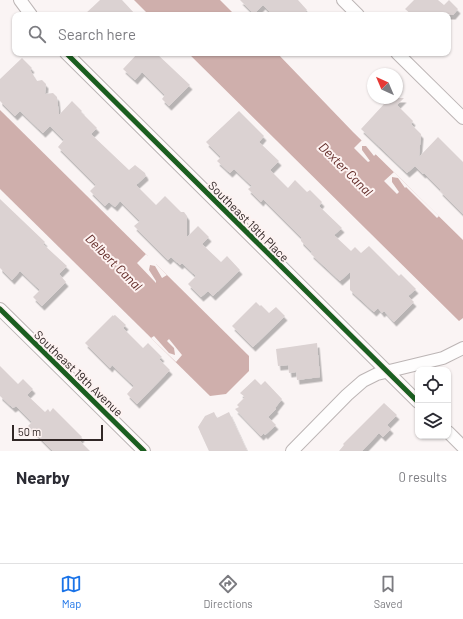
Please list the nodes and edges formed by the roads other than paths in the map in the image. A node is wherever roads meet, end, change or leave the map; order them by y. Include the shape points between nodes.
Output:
1 (20, 0) edge
2 (343, 0) edge
3 (29, 12) edge
4 (355, 12) edge
5 (69, 56) edge
6 (400, 56) edge
7 (463, 118) edge
8 (0, 309) edge
9 (463, 348) edge
10 (387, 372) junction
11 (415, 399) edge
12 (451, 435) edge
13 (463, 447) edge
14 (144, 451) edge
15 (292, 451) edge
16 (460, 451) edge

1 - 3 street
2 - 4 street
5 - 10 street, Southeast 19th Place
6 - 7 street
8 - 14 street, Southeast 19th Avenue
9 - 10 street via 443,358
10 - 11 street, Southeast 19th Place
10 - 15 street via 371,377 356,386
12 - 13 street
13 - 16 street

